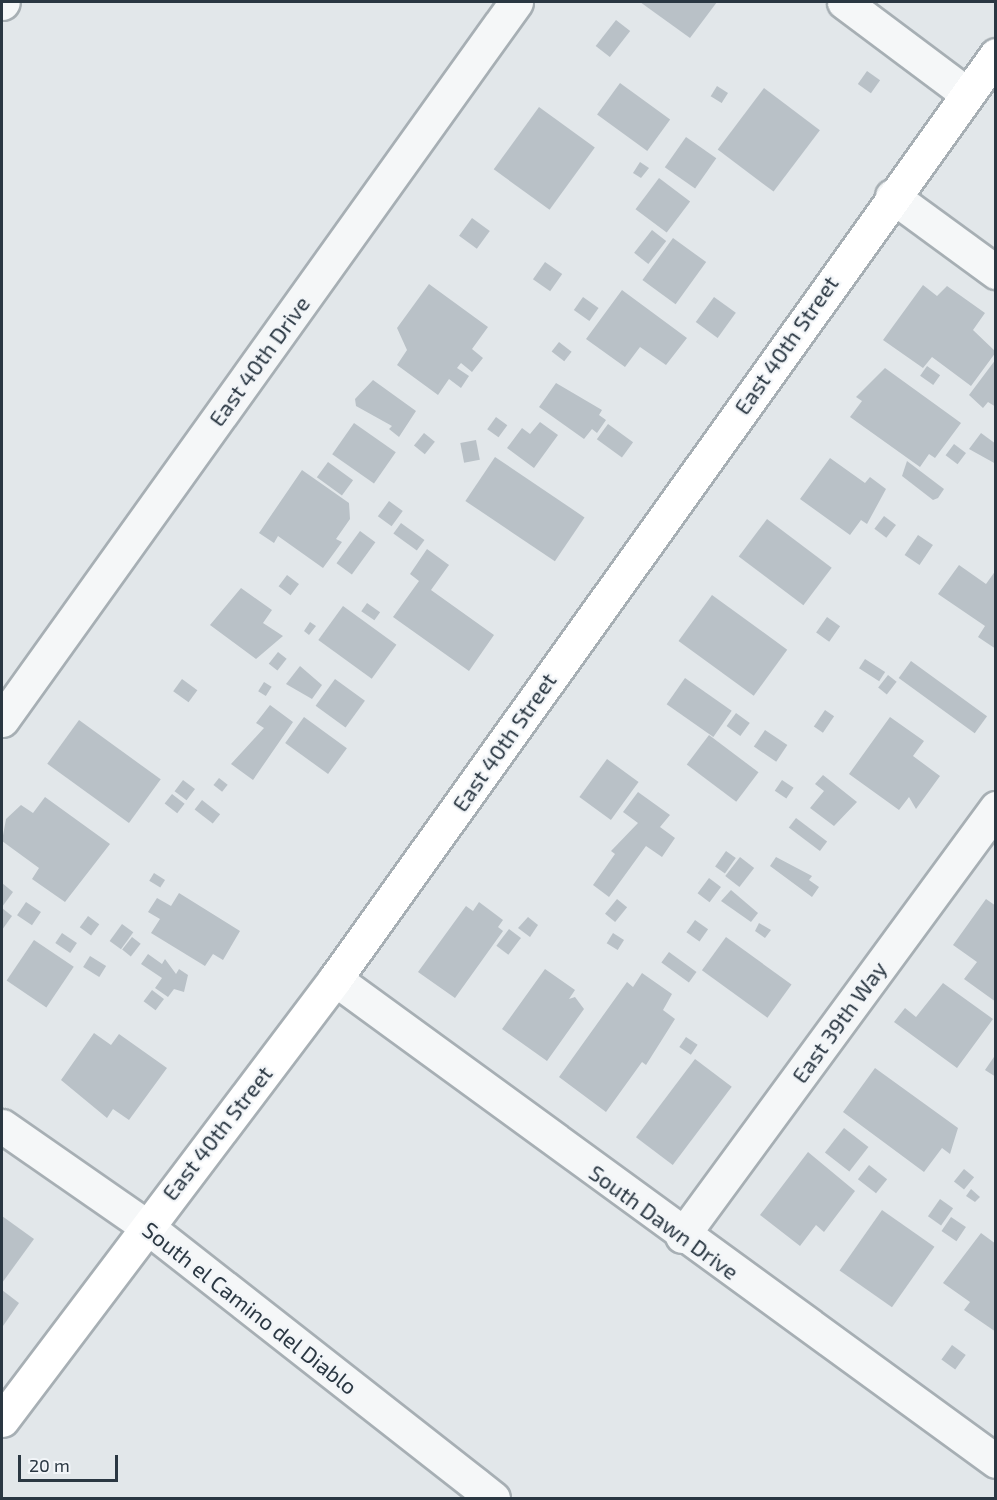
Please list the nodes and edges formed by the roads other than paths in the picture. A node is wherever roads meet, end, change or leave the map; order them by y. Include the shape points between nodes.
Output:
1 (516, 2) edge
2 (844, 2) edge
3 (996, 55) edge
4 (967, 94) junction
5 (892, 196) junction
6 (996, 272) edge
7 (2, 720) edge
8 (996, 808) edge
9 (335, 979) junction
10 (2, 1126) edge
11 (146, 1226) junction
12 (682, 1236) junction
13 (2, 1419) edge
14 (990, 1446) edge
15 (493, 1498) edge

1 - 7 street, East 40th Drive
2 - 4 street
3 - 4 street, East 40th Street
4 - 5 street, East 40th Street
5 - 6 street
5 - 9 street, East 40th Street
8 - 12 street, East 39th Way
9 - 11 street, East 40th Street
9 - 12 street, South Dawn Drive
10 - 11 street, South el Camino del Diablo
11 - 13 street, East 40th Street
11 - 15 street, South el Camino del Diablo
12 - 14 street, South Dawn Drive

